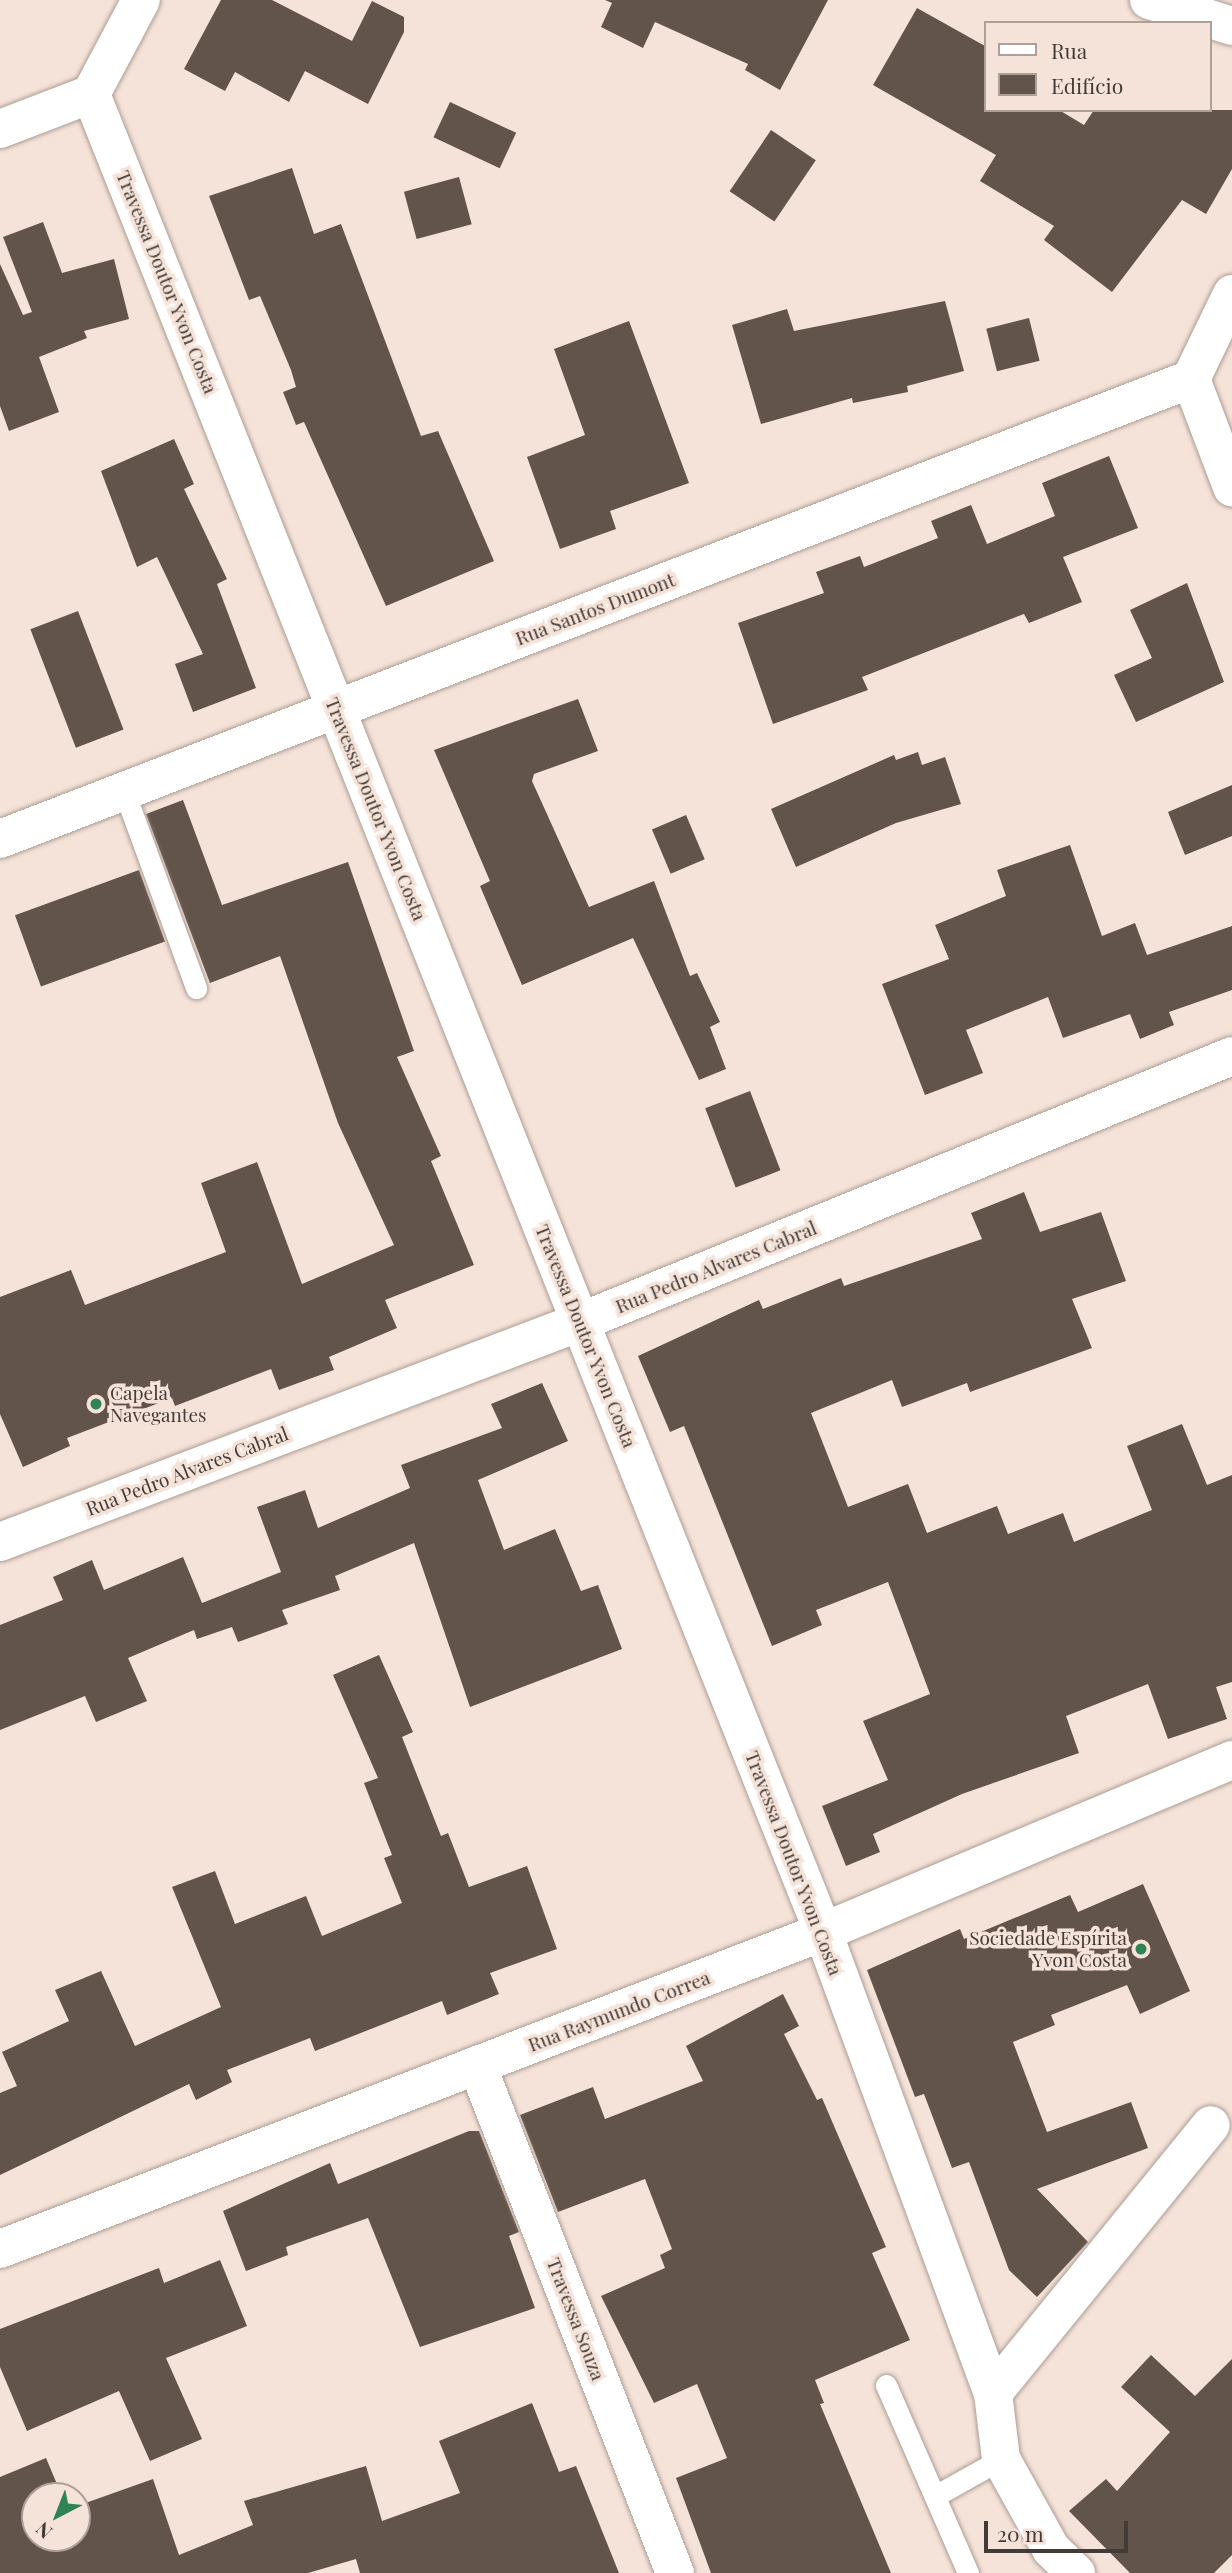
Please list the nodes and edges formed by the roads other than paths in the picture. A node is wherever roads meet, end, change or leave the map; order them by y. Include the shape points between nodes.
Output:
1 (141, 0) edge
2 (1149, 0) edge
3 (1232, 26) edge
4 (92, 94) junction
5 (0, 129) edge
6 (1232, 295) edge
7 (1191, 379) junction
8 (1232, 487) edge
9 (336, 708) junction
10 (124, 791) junction
11 (0, 839) edge
12 (196, 988) dead end
13 (1232, 1056) edge
14 (580, 1322) junction
15 (0, 1542) edge
16 (1232, 1760) edge
17 (823, 1933) junction
18 (477, 2065) junction
19 (1211, 2126) dead end
20 (0, 2249) edge
21 (886, 2385) dead end
22 (993, 2393) junction
23 (1001, 2459) junction
24 (935, 2496) junction
25 (675, 2573) edge
26 (968, 2573) edge
27 (1076, 2573) edge

1 - 4 street
2 - 3 street
4 - 5 street
4 - 9 street, Travessa Doutor Yvon Costa
6 - 7 street
7 - 8 street
7 - 9 street, Rua Santos Dumont
9 - 10 street, Rua Santos Dumont
9 - 14 street, Travessa Doutor Yvon Costa
10 - 11 street, Rua Santos Dumont
10 - 12 lane
13 - 14 street, Rua Pedro Alvares Cabral
14 - 15 street, Rua Pedro Alvares Cabral
14 - 17 street, Travessa Doutor Yvon Costa
16 - 17 street, Rua Raymundo Correa
17 - 18 street, Rua Raymundo Correa
17 - 22 street, Travessa Doutor Yvon Costa
18 - 20 street, Rua Raymundo Correa
18 - 25 street, Travessa Souza
19 - 22 street
21 - 24 lane
22 - 23 street, Travessa Doutor Yvon Costa
23 - 24 lane
23 - 27 street, Travessa Doutor Yvon Costa via 1051,2549
24 - 26 lane

